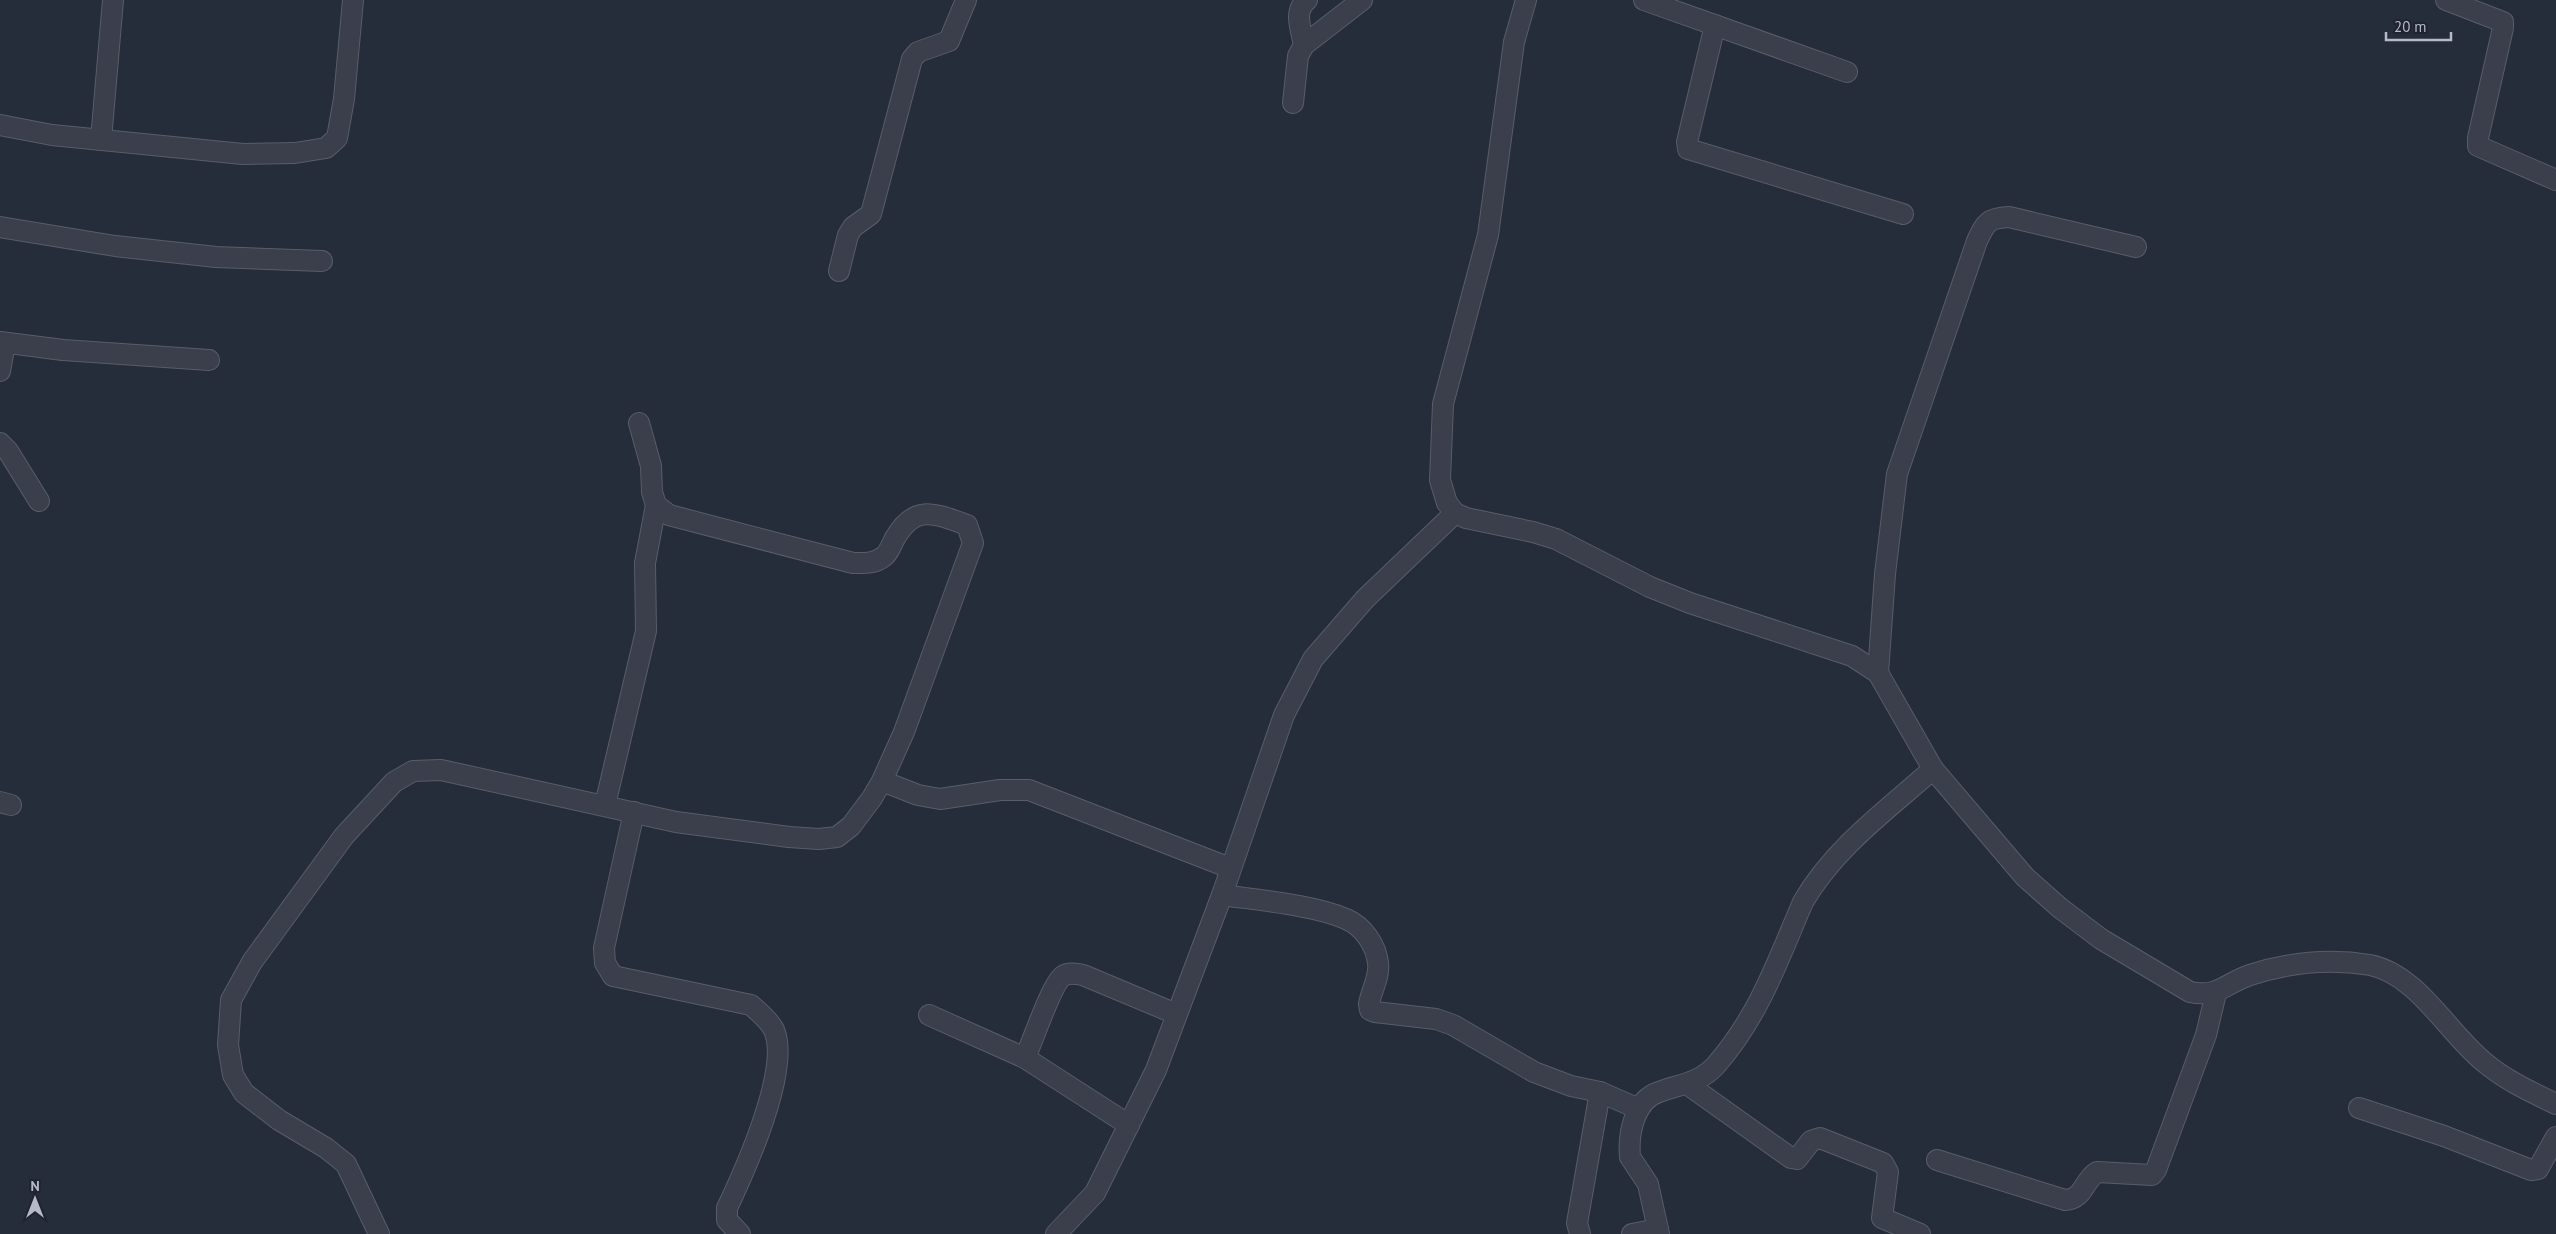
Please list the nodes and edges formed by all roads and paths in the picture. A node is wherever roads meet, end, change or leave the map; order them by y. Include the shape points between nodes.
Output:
1 (113, 0) edge
2 (353, 0) edge
3 (966, 0) edge
4 (1307, 0) edge
5 (1362, 0) edge
6 (1526, 0) edge
7 (1644, 0) edge
8 (2446, 0) edge
9 (1715, 25) junction
10 (1304, 44) junction
11 (1847, 72) dead end
12 (1293, 103) dead end
13 (0, 125) edge
14 (101, 140) junction
15 (2556, 180) edge
16 (1903, 214) dead end
17 (0, 227) edge
18 (2136, 247) dead end
19 (322, 261) dead end
20 (839, 271) dead end
21 (3, 342) edge
22 (210, 360) dead end
23 (0, 371) edge
24 (639, 423) dead end
25 (0, 443) edge
26 (39, 501) dead end
27 (656, 505) junction
28 (1455, 513) junction
29 (1878, 674) junction
30 (1932, 770) junction
31 (882, 781) junction
32 (605, 805) junction
33 (634, 812) junction
34 (1230, 868) junction
35 (1222, 894) junction
36 (2216, 993) junction
37 (1176, 1014) junction
38 (929, 1015) dead end
39 (1025, 1058) junction
40 (1687, 1084) junction
41 (1600, 1092) junction
42 (2556, 1104) edge
43 (2359, 1108) dead end
44 (1639, 1110) junction
45 (1129, 1125) junction
46 (2556, 1137) edge
47 (1937, 1160) dead end
48 (1659, 1231) edge
49 (379, 1234) edge
50 (740, 1234) edge
51 (1056, 1234) edge
52 (1580, 1234) edge
53 (1632, 1234) edge
54 (1920, 1234) edge

1 - 14 street
2 - 14 street via 337,138 326,148 242,154
3 - 20 street via 949,41 918,52 912,58 871,214 853,227 848,235
4 - 10 street via 1298,15
5 - 10 street
6 - 28 street via 1514,42 1488,235 1443,404 1440,480 1447,503
7 - 9 street
8 - 15 street via 2503,22 2478,146
9 - 11 street
9 - 16 street via 1688,149
10 - 12 street via 1298,56
13 - 14 street
17 - 19 street via 115,246 207,256
18 - 29 street via 2009,217 1993,217 1984,225 1897,474
21 - 22 street via 62,350
21 - 23 street
24 - 27 street via 651,466
25 - 26 street
27 - 31 street via 669,515 853,563 870,563 884,557 904,523 914,515 928,514 967,525 973,543 904,732
27 - 32 street via 645,563 646,632
28 - 29 street via 1556,539 1650,587 1852,656
28 - 34 street via 1365,600 1313,660 1284,715
29 - 30 street
30 - 36 street via 2025,877 2060,908 2101,939 2190,992
30 - 40 street via 1858,834 1813,885 1755,1012 1716,1066 1705,1076
31 - 33 street via 851,826 837,837 819,839 676,822
31 - 34 street via 918,795 940,799 1000,790 1029,790
32 - 33 street
32 - 49 street via 441,770 413,771 394,782 344,836 252,962 231,1000 228,1045 233,1075 244,1093 346,1164
33 - 50 street via 604,948 605,963 613,976 750,1005 763,1015 774,1031 778,1058 768,1107 726,1208 726,1220
34 - 35 street
35 - 37 street
35 - 41 street via 1322,911 1347,919 1368,937 1376,952 1378,971 1370,996 1370,1010 1436,1019 1453,1025 1534,1072 1570,1086
36 - 42 street via 2248,976 2289,964 2311,961 2385,969 2414,989 2484,1063 2522,1088
36 - 47 street via 2206,1035 2152,1175 2096,1172 2090,1176 2080,1195 2065,1200
37 - 39 street via 1083,975 1063,976 1054,987
37 - 45 street via 1156,1070
38 - 39 street
39 - 45 street
40 - 44 street via 1656,1092
40 - 54 street via 1791,1158 1800,1157 1811,1142 1820,1138 1884,1163 1888,1172 1882,1218
41 - 44 street
41 - 52 street via 1576,1223
43 - 46 street via 2453,1139 2531,1170 2538,1169
44 - 48 street via 1634,1121 1630,1156 1648,1184
45 - 51 street via 1095,1193
48 - 53 street

